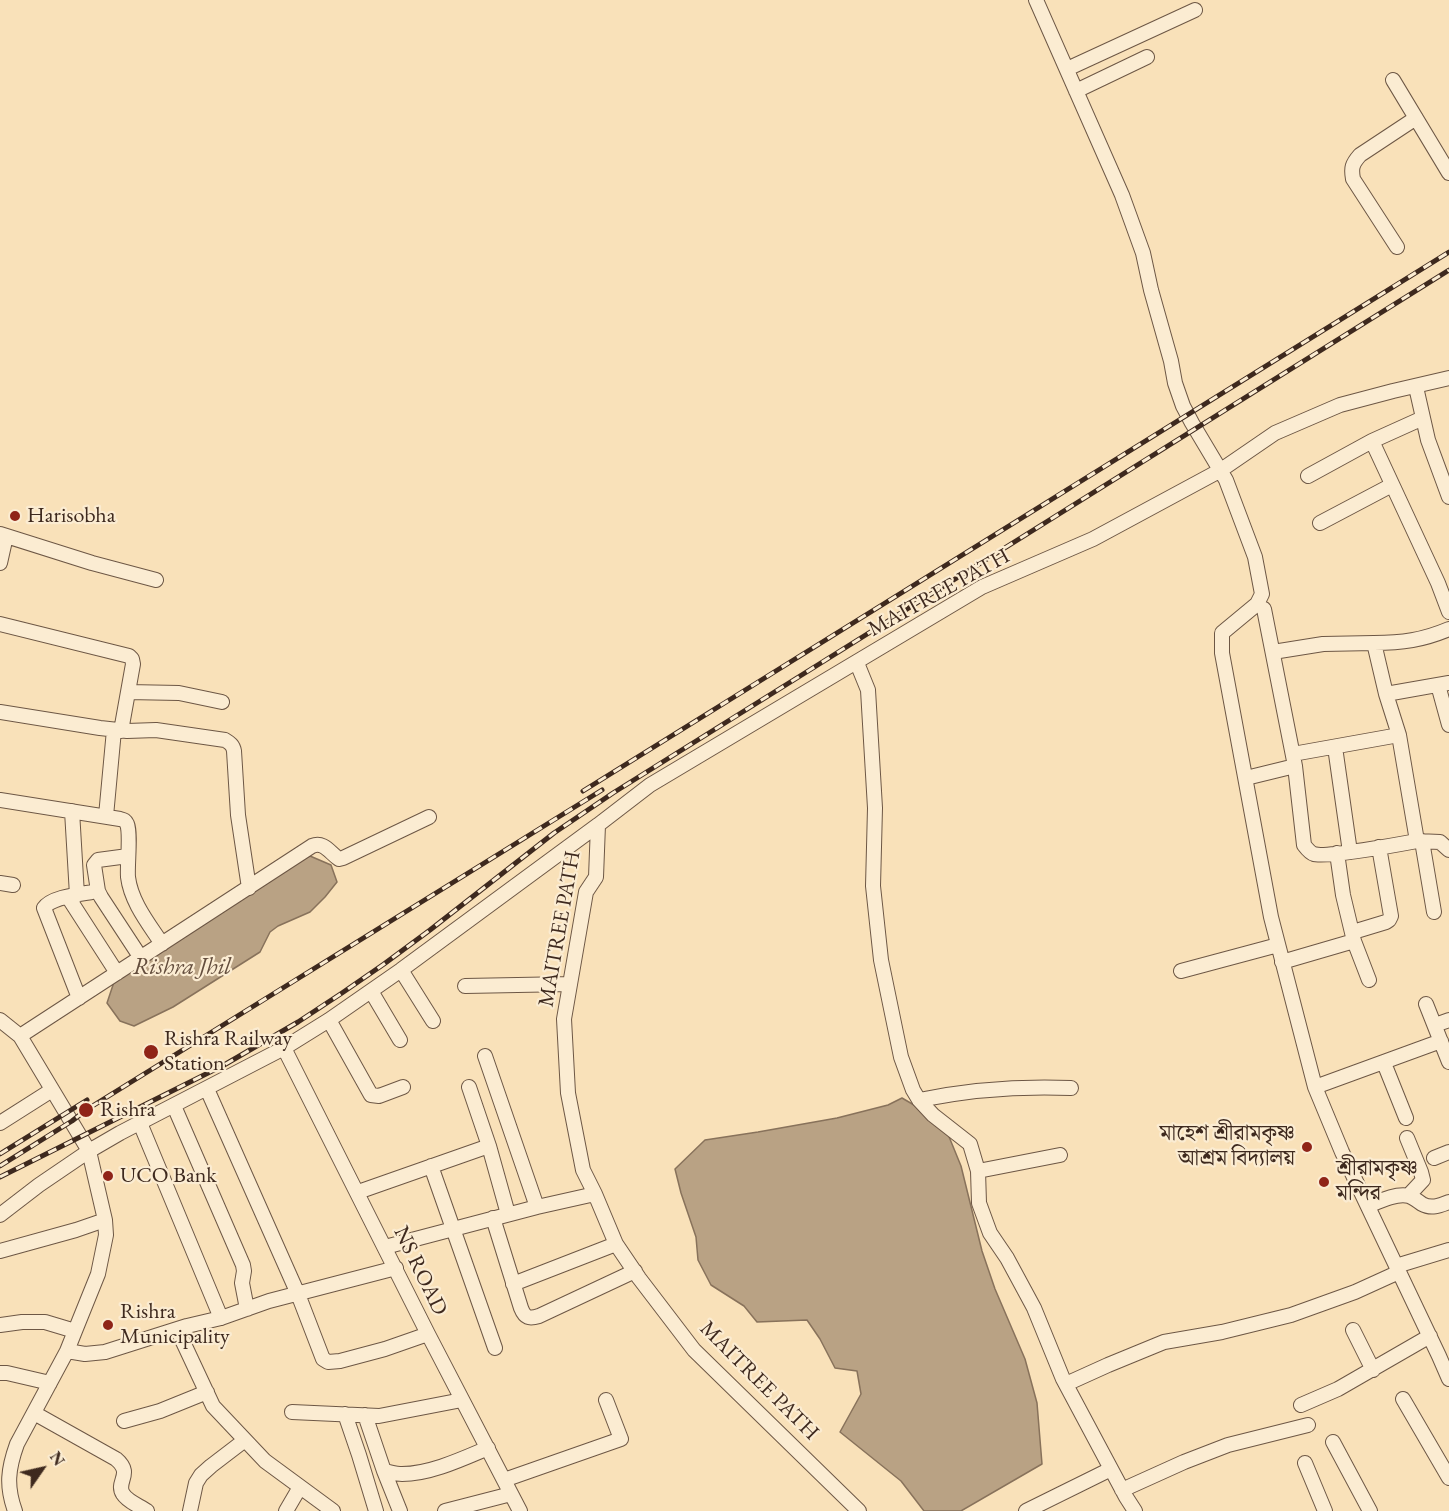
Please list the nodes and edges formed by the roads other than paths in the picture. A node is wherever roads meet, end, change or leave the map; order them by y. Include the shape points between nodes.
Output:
1 (1036, 0) edge
2 (1195, 10) dead end
3 (1147, 57) dead end
4 (1067, 69) junction
5 (1393, 80) dead end
6 (1076, 90) junction
7 (1416, 118) junction
8 (1449, 173) edge
9 (1397, 247) dead end
10 (1449, 378) edge
11 (1416, 387) junction
12 (1423, 418) junction
13 (1372, 441) junction
14 (1221, 470) junction
15 (1308, 476) dead end
16 (1392, 485) junction
17 (1449, 497) edge
18 (1320, 523) dead end
19 (3, 535) edge
20 (0, 563) edge
21 (156, 580) dead end
22 (1264, 609) dead end
23 (1449, 612) edge
24 (0, 624) edge
25 (1449, 629) edge
26 (1374, 643) junction
27 (1273, 652) junction
28 (857, 663) junction
29 (1444, 684) edge
30 (128, 692) junction
31 (1386, 694) junction
32 (222, 702) dead end
33 (0, 712) edge
34 (1449, 724) edge
35 (118, 730) junction
36 (1399, 735) junction
37 (1335, 747) junction
38 (1294, 760) junction
39 (1246, 778) junction
40 (0, 800) edge
41 (72, 811) junction
42 (106, 816) junction
43 (429, 817) dead end
44 (598, 825) junction
45 (1446, 841) edge
46 (1419, 842) junction
47 (1379, 847) junction
48 (1343, 853) junction
49 (128, 856) junction
50 (249, 888) junction
51 (98, 891) junction
52 (72, 896) junction
53 (1434, 912) dead end
54 (1353, 937) junction
55 (162, 944) junction
56 (1278, 945) junction
57 (141, 958) junction
58 (1282, 962) junction
59 (401, 970) junction
60 (1180, 971) dead end
61 (117, 973) junction
62 (1370, 980) dead end
63 (570, 984) junction
64 (465, 986) dead end
65 (371, 991) junction
66 (79, 998) junction
67 (1426, 1004) dead end
68 (0, 1020) edge
69 (329, 1020) junction
70 (1449, 1020) edge
71 (433, 1021) dead end
72 (1434, 1025) junction
73 (20, 1036) junction
74 (400, 1040) dead end
75 (1441, 1041) junction
76 (284, 1048) junction
77 (485, 1056) dead end
78 (1449, 1062) edge
79 (1384, 1063) junction
80 (403, 1087) dead end
81 (469, 1087) dead end
82 (1071, 1088) dead end
83 (1315, 1088) junction
84 (207, 1089) junction
85 (52, 1090) junction
86 (919, 1100) junction
87 (174, 1106) junction
88 (1406, 1118) dead end
89 (0, 1123) edge
90 (140, 1123) junction
91 (1407, 1138) dead end
92 (489, 1146) junction
93 (89, 1151) junction
94 (1449, 1152) edge
95 (1060, 1155) dead end
96 (1434, 1158) dead end
97 (431, 1166) junction
98 (978, 1171) junction
99 (358, 1192) junction
100 (595, 1194) junction
101 (1408, 1196) junction
102 (1449, 1202) edge
103 (1368, 1206) junction
104 (537, 1207) junction
105 (508, 1214) junction
106 (0, 1215) edge
107 (493, 1218) junction
108 (105, 1220) junction
109 (453, 1228) junction
110 (616, 1244) junction
111 (385, 1246) junction
112 (0, 1251) edge
113 (1449, 1251) edge
114 (396, 1268) junction
115 (1398, 1269) junction
116 (635, 1271) junction
117 (513, 1284) junction
118 (298, 1294) junction
119 (247, 1309) junction
120 (221, 1318) junction
121 (0, 1325) edge
122 (177, 1329) junction
123 (1353, 1330) dead end
124 (75, 1331) junction
125 (428, 1334) junction
126 (1430, 1336) junction
127 (495, 1348) dead end
128 (67, 1351) junction
129 (1373, 1370) junction
130 (0, 1373) edge
131 (1449, 1379) edge
132 (50, 1383) junction
133 (1066, 1384) junction
134 (207, 1392) junction
135 (1403, 1399) dead end
136 (462, 1400) junction
137 (606, 1400) dead end
138 (1301, 1405) dead end
139 (292, 1412) dead end
140 (34, 1413) junction
141 (345, 1414) junction
142 (365, 1415) junction
143 (124, 1421) dead end
144 (1308, 1425) dead end
145 (245, 1440) junction
146 (1333, 1442) dead end
147 (488, 1449) junction
148 (1305, 1463) dead end
149 (1111, 1469) junction
150 (384, 1471) junction
151 (1449, 1478) edge
152 (504, 1480) junction
153 (300, 1487) junction
154 (1122, 1490) junction
155 (511, 1494) junction
156 (15, 1511) edge
157 (147, 1511) edge
158 (190, 1511) edge
159 (286, 1511) edge
160 (333, 1511) edge
161 (376, 1511) edge
162 (400, 1511) edge
163 (445, 1511) edge
164 (520, 1511) edge
165 (860, 1511) edge
166 (1026, 1511) edge
167 (1135, 1511) edge
168 (1325, 1511) edge
169 (1371, 1511) edge

1 - 4 street
2 - 4 street
3 - 6 street
4 - 6 street
5 - 7 street
6 - 14 street via 1143,253 1183,406
7 - 8 street
7 - 9 street via 1360,155 1351,166 1353,179
10 - 11 street, MAITREE PATH
11 - 12 street
11 - 14 street, MAITREE PATH via 1340,405 1275,433
12 - 13 street
12 - 17 street
13 - 15 street
13 - 16 street
14 - 28 street, MAITREE PATH via 1093,539 982,587
14 - 39 street via 1255,557 1262,594 1257,604 1222,633 1222,653
16 - 18 street
16 - 23 street
19 - 20 street
19 - 21 street
22 - 27 street
24 - 30 street via 129,656 133,664
25 - 26 street via 1430,637
26 - 27 street via 1323,644
26 - 31 street
27 - 38 street
28 - 44 street, MAITREE PATH via 650,785
28 - 86 street via 868,690 875,808 873,886 881,960 901,1057
29 - 31 street
29 - 34 street
30 - 32 street via 179,693
30 - 35 street
31 - 36 street
33 - 35 street
35 - 42 street
35 - 50 street via 179,733 225,740 233,746
36 - 37 street
36 - 46 street
37 - 38 street
37 - 48 street
38 - 39 street
38 - 48 street via 1305,845 1313,854
39 - 56 street
40 - 41 street
41 - 42 street
41 - 52 street
42 - 49 street via 126,823
43 - 50 street via 344,858 339,859 324,846 312,846
44 - 59 street
44 - 63 street, MAITREE PATH via 596,877 586,892
45 - 46 street
46 - 47 street
46 - 53 street
47 - 48 street
47 - 54 street via 1391,916
48 - 54 street via 1343,895
49 - 51 street via 94,863
49 - 55 street via 135,900
50 - 55 street
51 - 52 street
51 - 57 street
52 - 61 street
52 - 66 street via 50,902 44,908
54 - 58 street
54 - 62 street
55 - 57 street
56 - 58 street
56 - 60 street
57 - 61 street
58 - 83 street
59 - 65 street
59 - 71 street
61 - 66 street
63 - 64 street
63 - 100 street, MAITREE PATH via 564,1019 568,1093 583,1170
65 - 69 street
65 - 74 street
66 - 73 street
67 - 72 street
68 - 73 street
69 - 76 street
69 - 80 street via 371,1095
70 - 72 street
72 - 75 street
73 - 85 street
75 - 78 street
75 - 79 street
76 - 84 street
76 - 99 street, NS ROAD
77 - 104 street
79 - 83 street
79 - 88 street
81 - 92 street
82 - 86 street via 981,1091
83 - 103 street
84 - 87 street
84 - 118 street
85 - 89 street
85 - 93 street
86 - 98 street via 970,1144
87 - 90 street
87 - 119 street via 243,1265
90 - 93 street
90 - 120 street
91 - 101 street via 1423,1180
92 - 97 street
92 - 105 street
93 - 106 street
93 - 108 street
94 - 96 street
95 - 98 street
97 - 99 street
97 - 109 street
98 - 133 street via 979,1203 990,1233 1034,1308
99 - 111 street, NS ROAD
100 - 104 street
100 - 110 street, MAITREE PATH
101 - 102 street via 1431,1207
101 - 103 street via 1390,1197
103 - 115 street
104 - 105 street
105 - 107 street
107 - 109 street
107 - 117 street
108 - 112 street
108 - 124 street via 98,1274
109 - 111 street
109 - 127 street
110 - 116 street, MAITREE PATH
110 - 117 street
111 - 114 street, NS ROAD
113 - 115 street
114 - 118 street
114 - 125 street, NS ROAD
115 - 126 street
115 - 133 street via 1355,1292 1291,1315 1164,1342
116 - 117 street via 532,1318 524,1316
116 - 165 street, MAITREE PATH via 694,1350
118 - 119 street
118 - 125 street via 321,1356 328,1362
119 - 120 street
120 - 122 street
121 - 124 street via 36,1321
122 - 128 street via 105,1352
122 - 134 street
123 - 129 street
124 - 128 street
125 - 136 street, NS ROAD
126 - 129 street
126 - 131 street
128 - 132 street
129 - 138 street
130 - 132 street
132 - 140 street
133 - 149 street
134 - 143 street via 160,1412
134 - 145 street via 213,1406
135 - 151 street
136 - 142 street via 379,1416
136 - 147 street, NS ROAD
137 - 152 street via 621,1439
139 - 141 street
140 - 156 street via 17,1444 9,1470 10,1498
140 - 157 street via 116,1459 124,1470 122,1493
141 - 142 street
141 - 161 street
142 - 150 street
144 - 154 street via 1228,1445
145 - 153 street
145 - 158 street via 201,1475
146 - 169 street
147 - 150 street via 423,1471
147 - 152 street, NS ROAD
148 - 168 street
149 - 154 street
149 - 166 street
150 - 162 street
152 - 155 street, NS ROAD
153 - 159 street
153 - 160 street
154 - 167 street
155 - 163 street
155 - 164 street, NS ROAD

